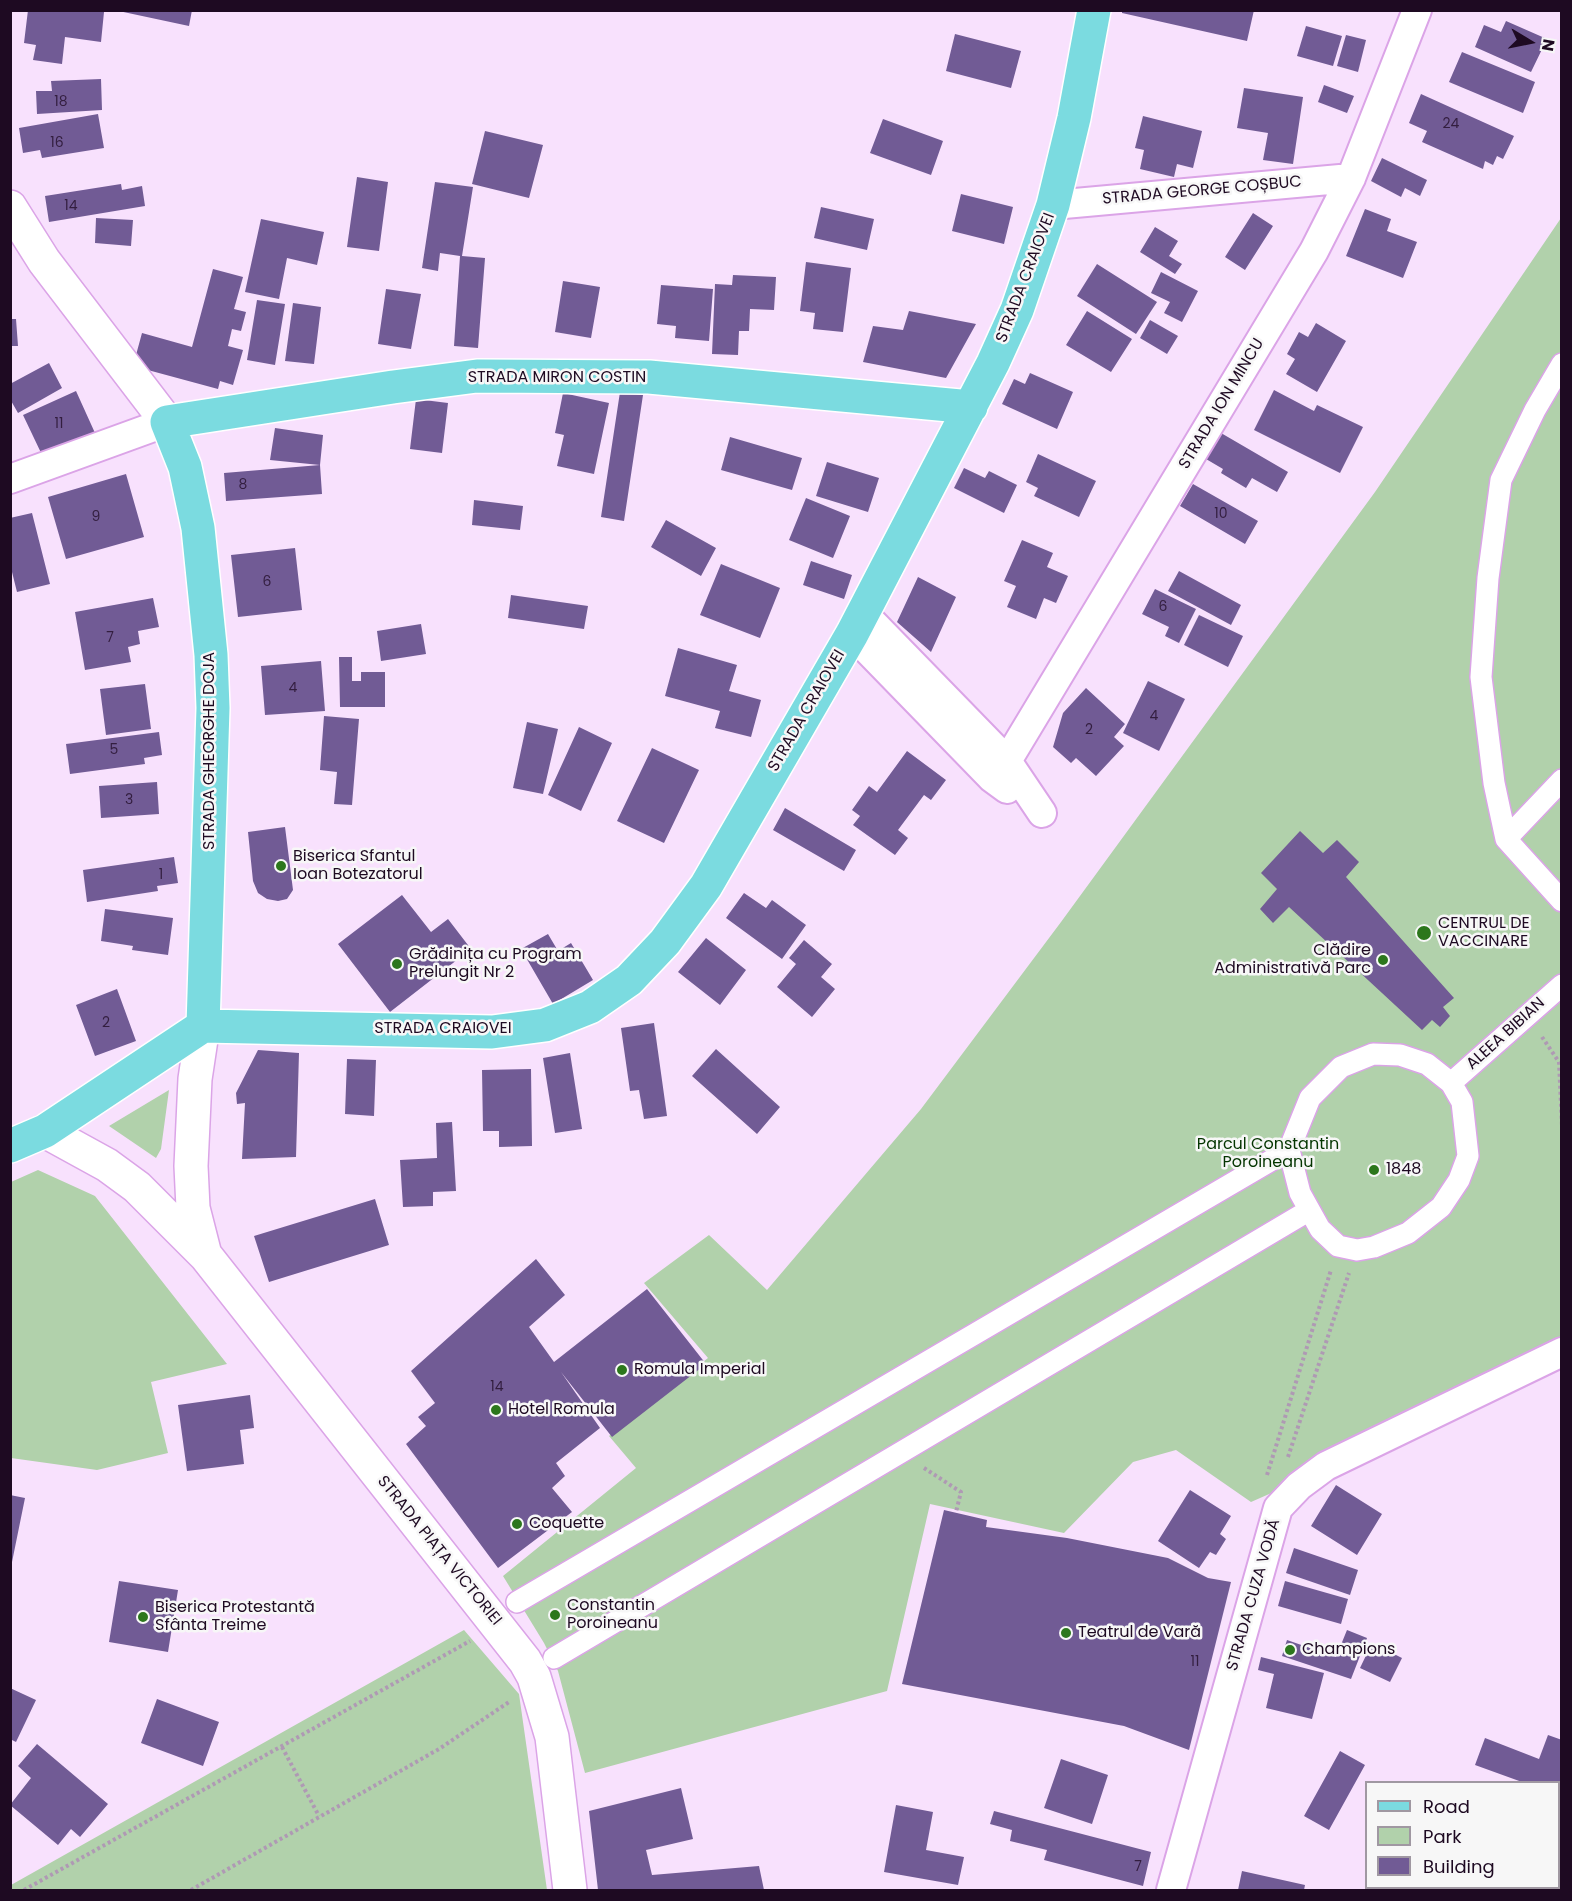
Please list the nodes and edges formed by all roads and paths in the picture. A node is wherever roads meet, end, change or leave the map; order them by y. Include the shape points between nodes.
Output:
1 (1094, 10) edge
2 (1417, 10) edge
3 (1351, 178) junction
4 (1053, 205) junction
5 (10, 207) edge
6 (1562, 364) edge
7 (971, 407) junction
8 (167, 422) junction
9 (10, 479) edge
10 (857, 623) junction
11 (1562, 780) edge
12 (1506, 839) junction
13 (1562, 901) edge
14 (1562, 985) edge
15 (1526, 1014) junction
16 (203, 1026) junction
17 (1451, 1083) junction
18 (1562, 1126) edge
19 (45, 1131) junction
20 (10, 1146) edge
21 (1289, 1150) junction
22 (1308, 1211) junction
23 (1347, 1248) junction
24 (206, 1256) junction
25 (1562, 1352) edge
26 (901, 1453) junction
27 (1287, 1458) dead end
28 (1266, 1477) dead end
29 (956, 1512) dead end
30 (517, 1602) dead end
31 (473, 1639) dead end
32 (554, 1658) dead end
33 (510, 1700) dead end
34 (282, 1746) junction
35 (319, 1816) junction
36 (24, 1890) edge
37 (191, 1890) edge
38 (570, 1890) edge
39 (1171, 1890) edge

1 - 4 main road, STRADA CRAIOVEI
2 - 3 street, STRADA ION MINCU
3 - 4 street, STRADA GEORGE COȘBUC
3 - 10 street, STRADA ION MINCU via 1314,251 1000,770
4 - 7 main road, STRADA CRAIOVEI via 1017,310
5 - 8 street, STRADA GHEORGHE DOJA via 44,261
6 - 12 street via 1534,410 1501,480 1488,578 1481,677 1494,783
7 - 8 main road, STRADA MIRON COSTIN via 649,377 477,376
7 - 10 main road, STRADA CRAIOVEI
8 - 9 street, STRADA MIRON COSTIN
8 - 16 main road, STRADA GHEORGHE DOJA via 185,467 198,528 211,655 213,708
10 - 16 main road, STRADA CRAIOVEI via 706,886 665,942 629,980 590,1007 545,1025 492,1032
11 - 12 street
12 - 13 street
14 - 15 street, ALEEA BIBIAN
15 - 17 street, ALEEA BIBIAN
15 - 18 path via 1559,1062
16 - 19 main road
16 - 24 street, STRADA PIAȚA VICTORIEI via 195,1080 191,1166 193,1208
17 - 21 street via 1427,1065 1400,1055 1373,1054 1341,1067 1310,1098
17 - 23 street via 1462,1102 1467,1138 1468,1156 1459,1180 1441,1207 1408,1233 1374,1247
19 - 20 main road
19 - 24 street, STRADA PIAȚA VICTORIEI via 138,1187
21 - 22 street
21 - 30 street
22 - 23 street via 1320,1229
22 - 26 street
23 - 27 path
23 - 28 path
24 - 38 street, STRADA PIAȚA VICTORIEI via 491,1616 534,1677 552,1737
25 - 39 street, STRADA CUZA VODĂ via 1326,1466 1278,1508
26 - 29 path via 961,1492
26 - 32 street
31 - 34 path
33 - 35 path via 439,1749
34 - 35 path
34 - 36 path
35 - 37 path

